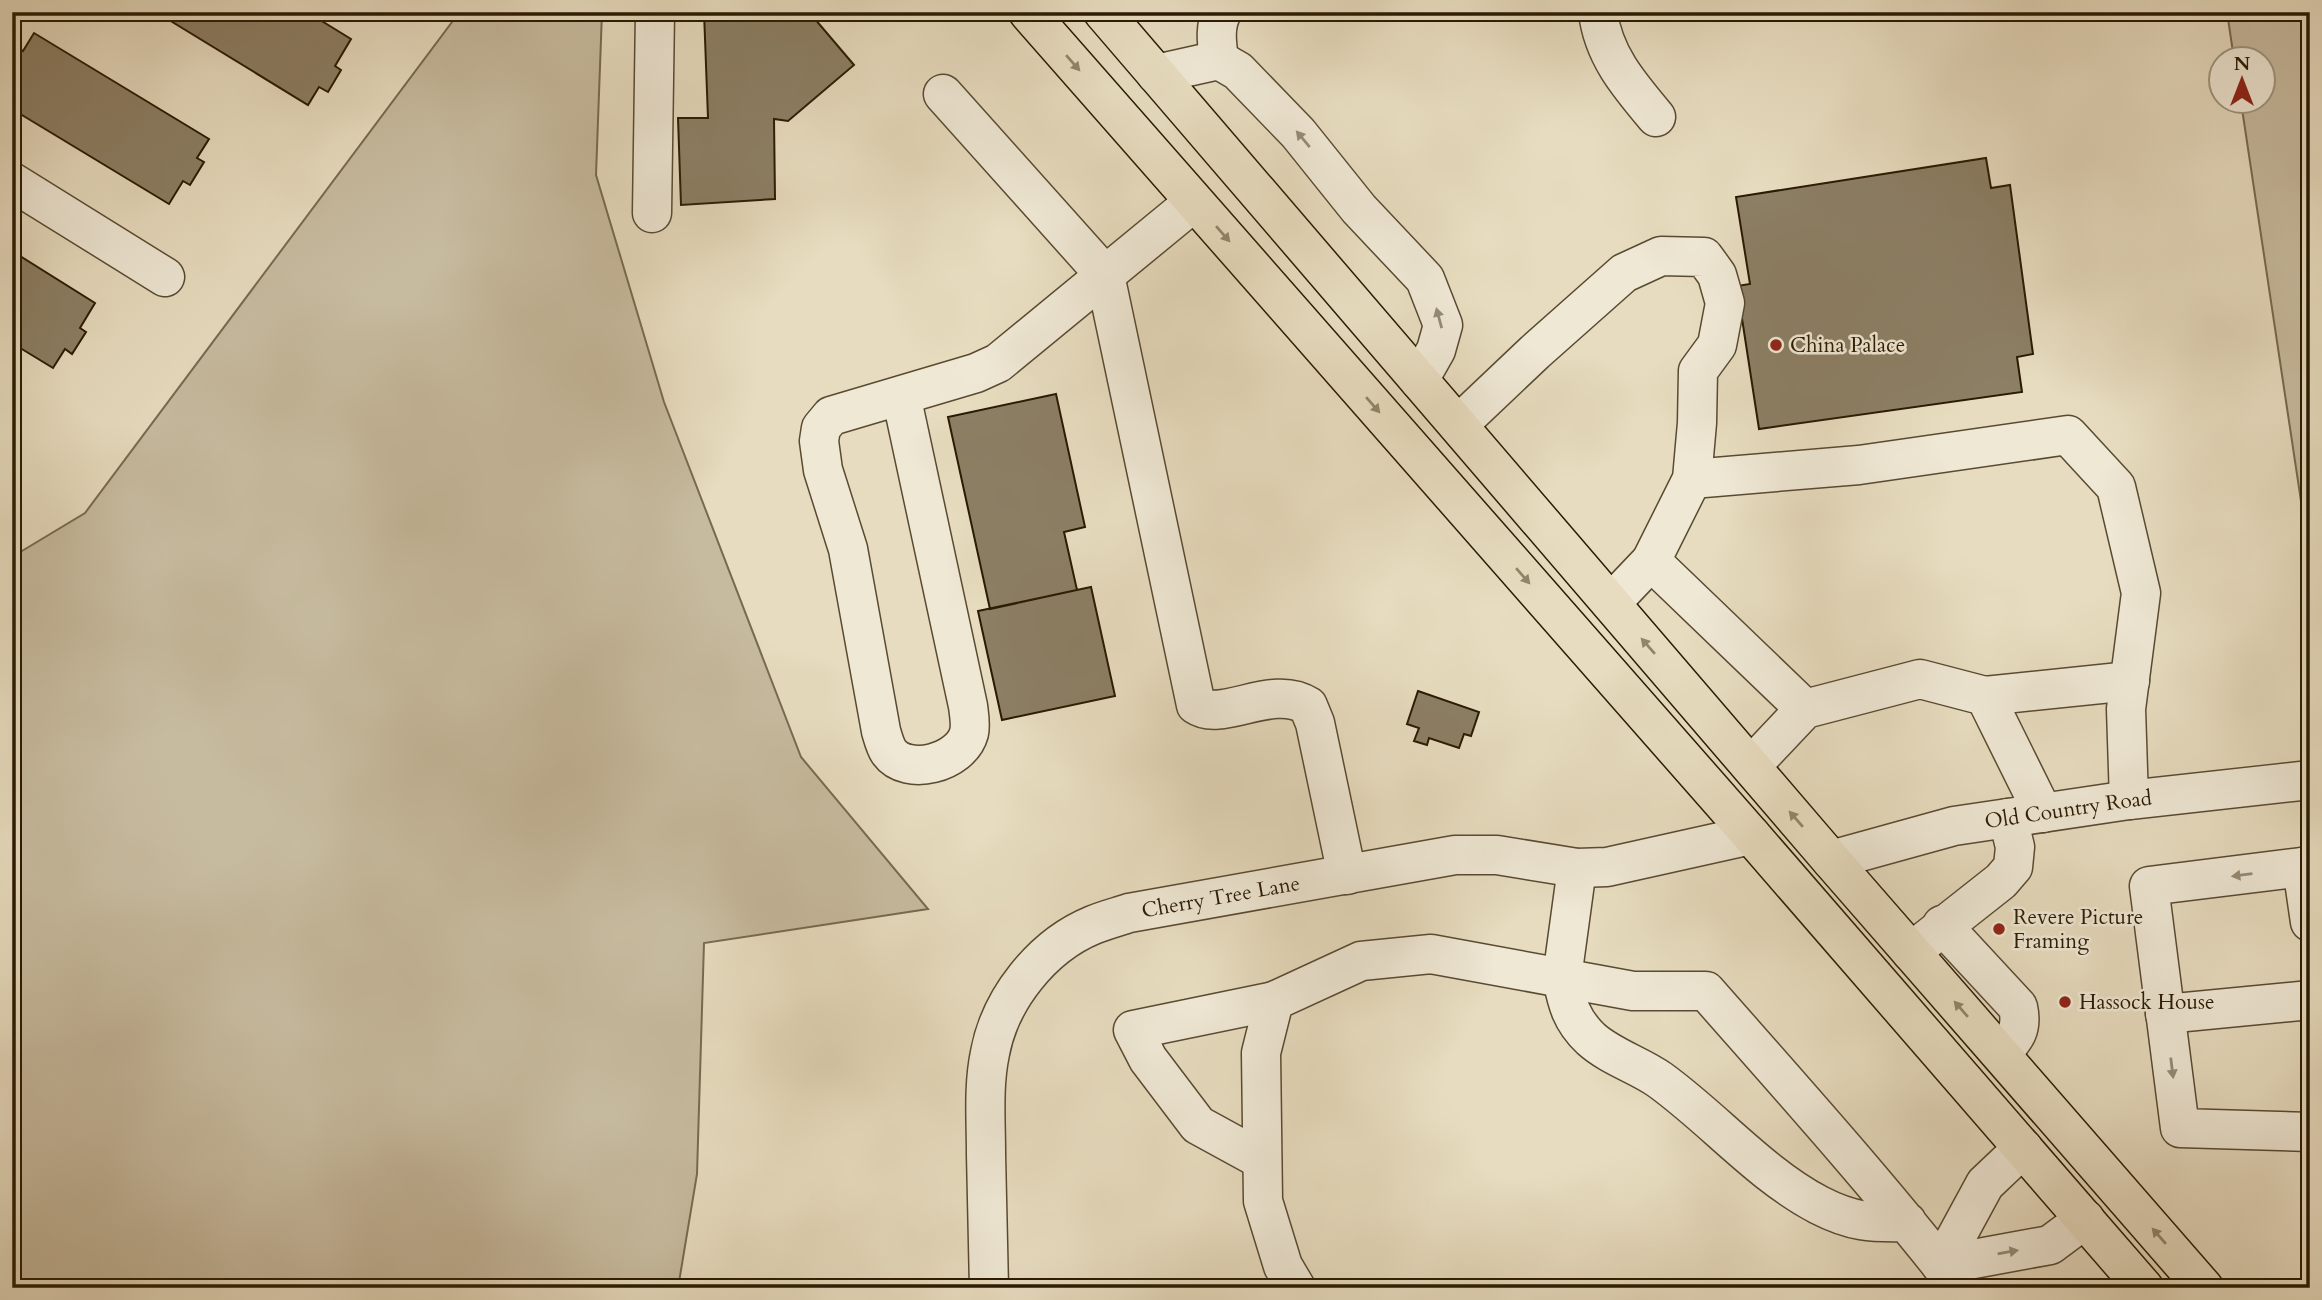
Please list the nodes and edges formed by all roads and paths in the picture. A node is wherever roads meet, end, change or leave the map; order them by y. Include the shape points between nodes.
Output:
1 (655, 12) edge
2 (1028, 12) edge
3 (1103, 12) edge
4 (1222, 12) edge
5 (1598, 12) edge
6 (1219, 60) junction
7 (1156, 74) junction
8 (943, 94) dead end
9 (1656, 117) dead end
10 (12, 182) edge
11 (1194, 202) junction
12 (652, 214) dead end
13 (1105, 275) junction
14 (165, 277) dead end
15 (1419, 380) junction
16 (901, 395) junction
17 (1458, 425) junction
18 (1692, 480) junction
19 (1651, 561) junction
20 (1611, 603) junction
21 (2130, 681) junction
22 (1985, 696) junction
23 (1805, 709) junction
24 (1751, 766) junction
25 (2310, 780) edge
26 (2129, 800) junction
27 (2026, 816) junction
28 (1751, 835) junction
29 (1831, 860) junction
30 (2306, 867) edge
31 (1577, 868) junction
32 (1347, 875) junction
33 (2310, 922) edge
34 (1942, 925) junction
35 (1911, 952) junction
36 (1562, 978) junction
37 (2310, 1000) edge
38 (1274, 1001) junction
39 (2165, 1014) junction
40 (2001, 1054) junction
41 (2310, 1132) edge
42 (2023, 1148) junction
43 (1262, 1160) junction
44 (2085, 1219) junction
45 (1907, 1222) junction
46 (1941, 1265) junction
47 (989, 1288) edge
48 (1296, 1288) edge
49 (2144, 1288) edge
50 (2204, 1288) edge

1 - 12 street
2 -> 11 highway
3 - 7 highway
4 - 6 street via 1216,36
5 - 9 street via 1609,54
6 - 7 street
15 -> 6 street via 1436,350 1443,325 1425,279 1359,209 1298,133 1238,71
7 - 15 highway
8 - 13 street
10 - 14 street
11 - 13 street
11 -> 28 highway
13 - 16 street via 998,363
13 - 32 street via 1196,705 1215,709 1290,697 1308,706
15 - 17 highway
16 - 16 street via 831,416 821,428 819,440 823,470 848,549 881,731 889,753 904,763 929,764 947,760 963,747 970,731
17 - 18 street via 1624,273 1661,256 1704,257 1717,275 1725,303 1717,345 1698,371
17 - 20 highway
18 - 19 street
18 - 21 street via 1859,466 2068,435 2116,487 2141,593
19 - 20 street
19 - 23 street
24 -> 20 highway
21 - 22 street
21 - 26 street via 2126,709
22 - 23 street via 1920,679
22 - 27 street
23 - 24 street
29 -> 24 highway
25 - 26 street, Old Country Road
26 - 27 street, Old Country Road
27 - 29 street, Old Country Road via 1954,826
27 - 34 street via 2013,867
28 - 31 street, Cherry Tree Lane via 1607,867
28 - 42 highway
29 - 35 highway
30 - 33 street
30 -> 39 street via 2149,886
31 - 32 street, Cherry Tree Lane via 1497,855 1455,855
31 - 36 street
32 - 47 street, Cherry Tree Lane via 1129,913 1092,925 1049,953 1022,982 993,1039 985,1090
34 - 35 street
34 - 40 street via 2018,1007 2019,1034
40 -> 35 highway
36 - 38 street via 1431,954 1361,961
36 - 45 street via 1569,1011 1591,1039 1659,1079 1792,1187 1819,1204 1869,1223
36 - 45 street via 1633,991 1706,991
37 - 39 street
38 - 43 street via 1261,1053
38 - 43 street via 1133,1030 1198,1125
39 -> 41 street via 2180,1128
50 -> 40 highway
42 - 44 highway
42 - 46 street via 1985,1184
43 - 48 street via 1263,1201 1283,1266
46 -> 44 street via 2050,1244
44 - 49 highway
45 - 46 street

